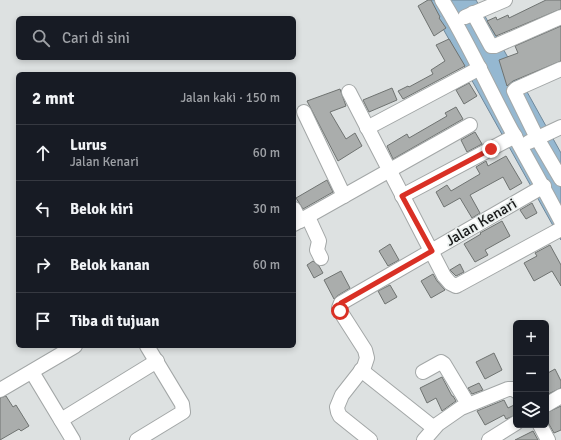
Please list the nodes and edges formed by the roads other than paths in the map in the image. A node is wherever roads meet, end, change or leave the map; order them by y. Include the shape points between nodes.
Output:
1 (442, 0) edge
2 (505, 0) edge
3 (464, 17) junction
4 (561, 17) edge
5 (480, 68) junction
6 (561, 68) edge
7 (349, 92) dead end
8 (304, 112) dead end
9 (470, 125) dead end
10 (561, 127) edge
11 (366, 128) junction
12 (525, 141) junction
13 (388, 171) junction
14 (561, 179) edge
15 (544, 186) junction
16 (344, 196) junction
17 (402, 196) junction
18 (299, 218) edge
19 (561, 221) edge
20 (561, 229) edge
21 (432, 251) junction
22 (321, 258) dead end
23 (72, 348) edge
24 (149, 348) edge
25 (157, 361) junction
26 (361, 370) junction
27 (32, 372) junction
28 (423, 372) dead end
29 (513, 389) edge
30 (0, 390) edge
31 (561, 396) edge
32 (549, 403) edge
33 (468, 404) junction
34 (61, 420) junction
35 (513, 425) edge
36 (434, 428) junction
37 (542, 428) edge
38 (73, 440) edge
39 (137, 440) edge
40 (370, 440) edge
41 (424, 440) edge
42 (489, 440) edge
43 (548, 440) edge

1 - 3 street
2 - 3 street
3 - 4 street via 492,46 495,46
3 - 5 street
5 - 11 street
5 - 12 street
6 - 12 street via 514,91
7 - 11 street
8 - 16 street
9 - 13 street
10 - 12 street
11 - 13 street
12 - 14 street
12 - 15 street
12 - 17 street
13 - 16 street
13 - 17 street
15 - 19 street
15 - 21 street, Jalan Kenari
16 - 18 street
17 - 21 street
18 - 22 street via 319,241 317,250
20 - 21 street via 456,286 444,276
21 - 26 street, Jalan Kenari via 341,303 340,311 365,350 367,358
23 - 27 street
24 - 25 street
25 - 34 street
25 - 39 street via 182,404 183,412
26 - 36 street
26 - 40 street via 342,395 337,407 340,416
27 - 30 street
27 - 34 street
28 - 33 street via 441,362 444,364
29 - 33 street
31 - 32 street
33 - 36 street
34 - 38 street
35 - 42 street
36 - 41 street
37 - 43 street

